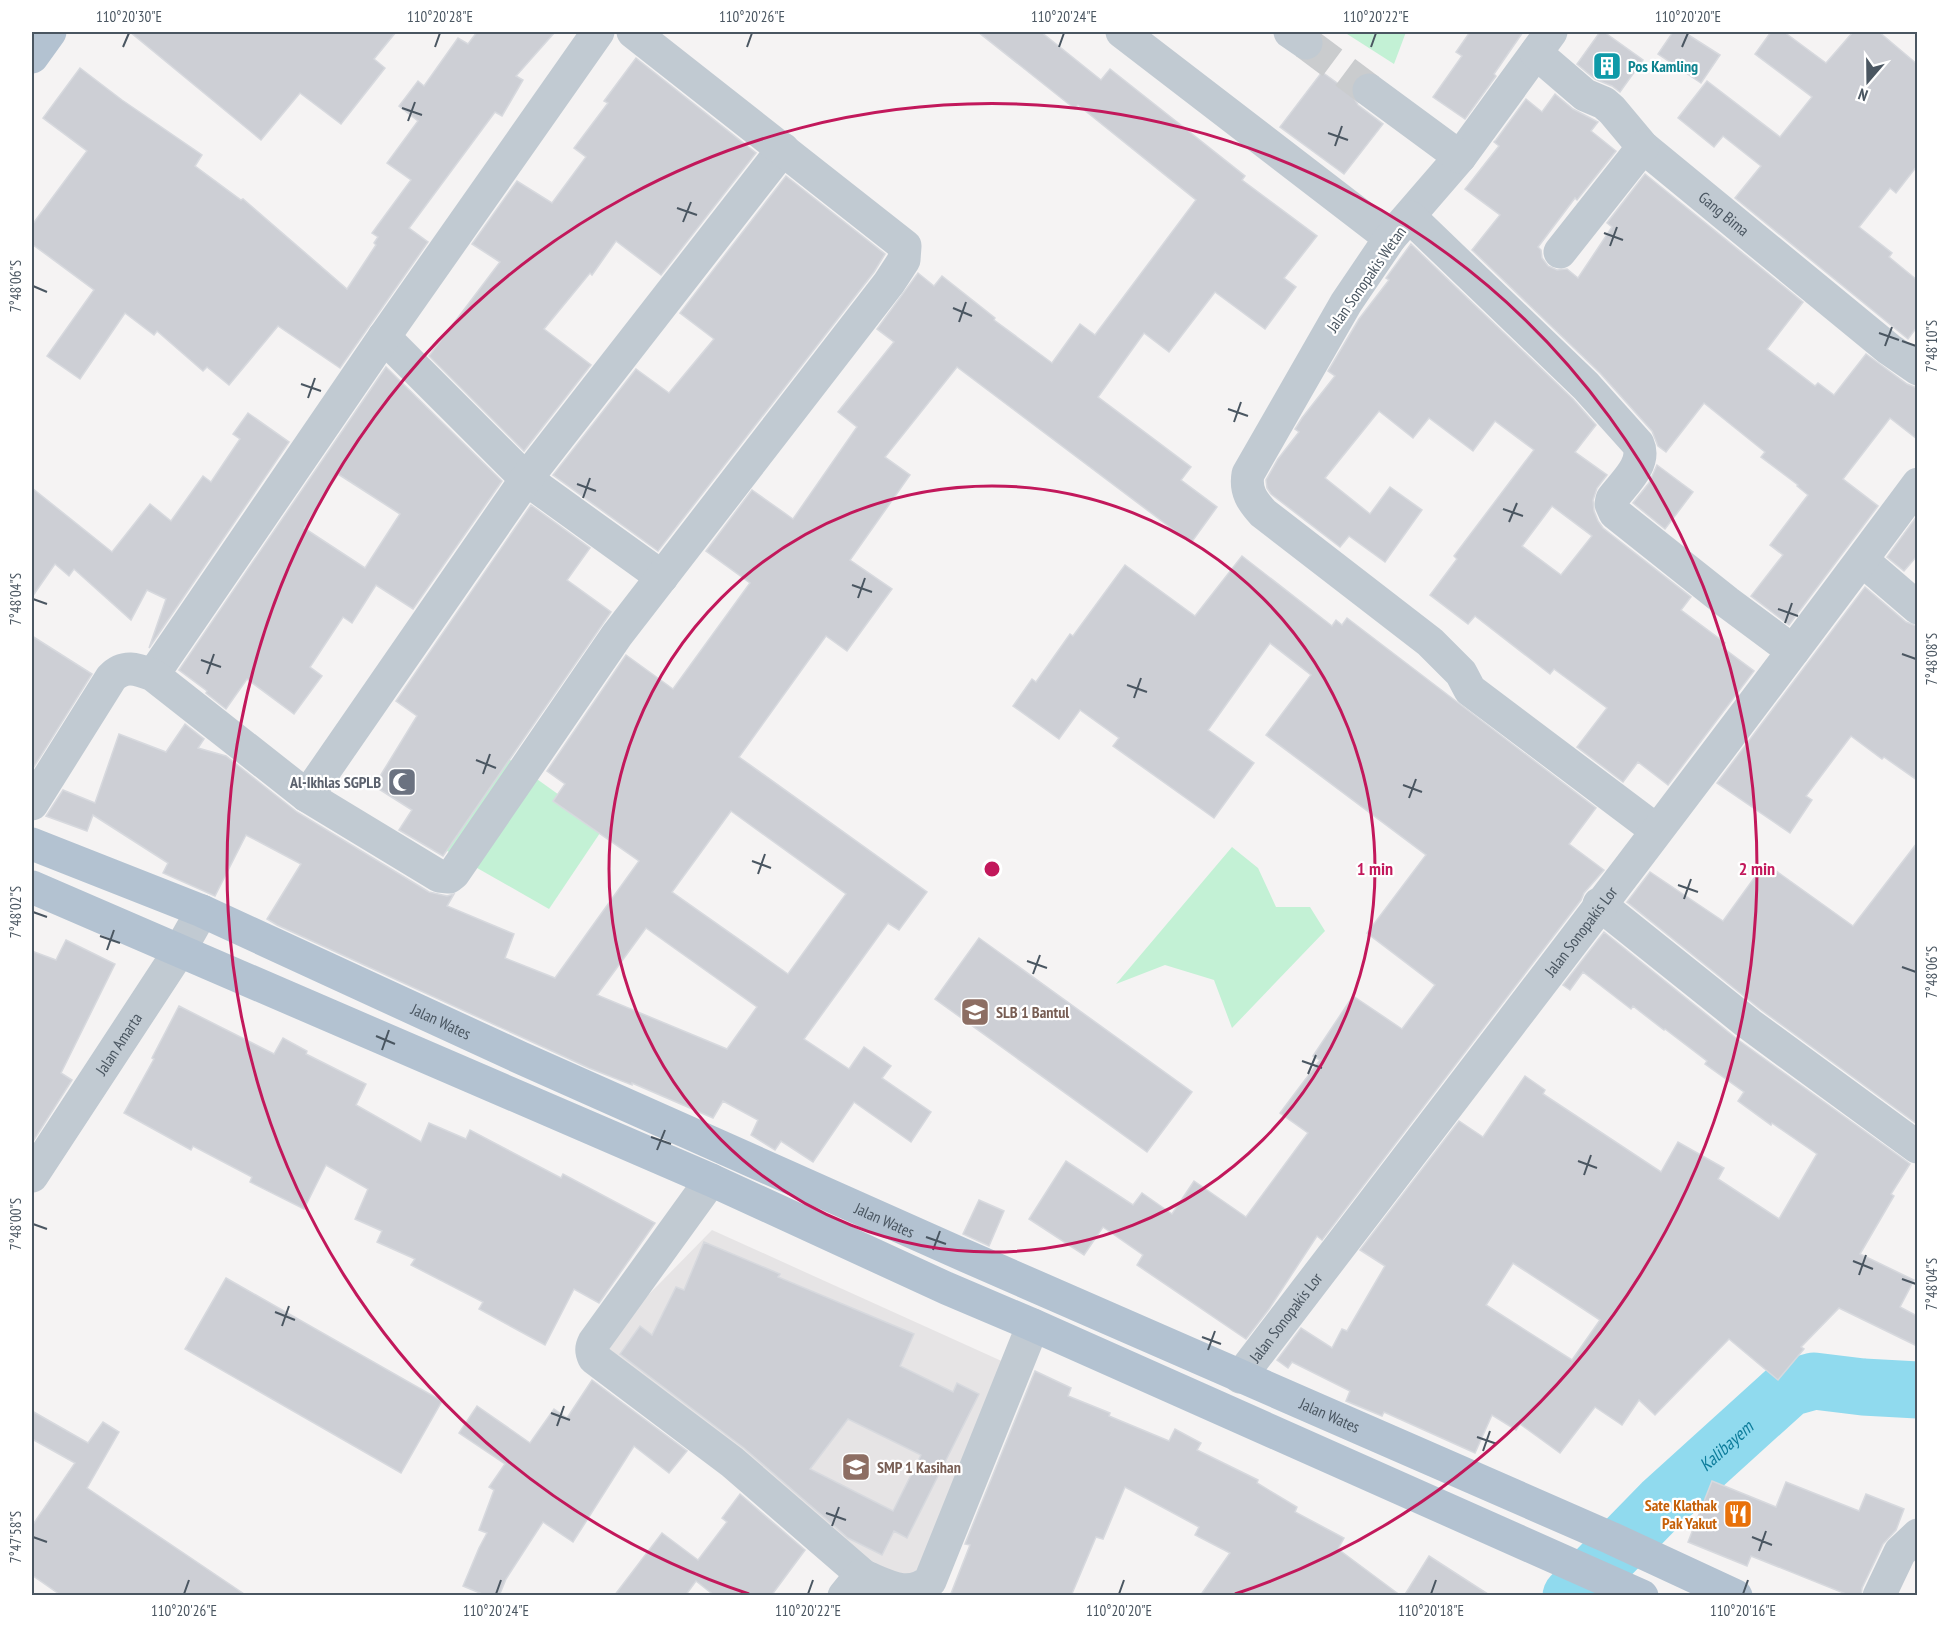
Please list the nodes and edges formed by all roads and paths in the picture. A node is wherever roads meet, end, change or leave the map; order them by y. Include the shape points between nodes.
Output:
1 (50, 32) edge
2 (598, 32) edge
3 (633, 32) edge
4 (1122, 32) edge
5 (1544, 42) edge
6 (32, 57) edge
7 (1369, 90) tunnel mouth
8 (1642, 147) junction
9 (783, 149) junction
10 (1460, 157) junction
11 (1400, 228) junction
12 (1560, 252) dead end
13 (384, 337) junction
14 (1917, 369) edge
15 (526, 478) junction
16 (1917, 484) edge
17 (1862, 560) junction
18 (662, 577) junction
19 (1917, 608) edge
20 (1793, 651) junction
21 (153, 675) junction
22 (307, 796) junction
23 (32, 804) edge
24 (1656, 830) junction
25 (32, 844) edge
26 (32, 887) edge
27 (1599, 904) junction
28 (202, 911) junction
29 (180, 950) junction
30 (1917, 1147) edge
31 (32, 1176) edge
32 (711, 1180) junction
33 (1033, 1325) junction
34 (1240, 1377) junction
35 (1917, 1546) edge
36 (862, 1589) edge
37 (1642, 1596) edge
38 (1736, 1596) edge
39 (1879, 1596) edge
40 (1904, 1596) edge

1 - 6 main road
2 - 13 street
3 - 9 street
4 - 11 street
5 - 8 street, Gang Bima via 1585,95 1612,110
5 - 10 street, Jalan Sonopakis Wetan
7 - 10 street
8 - 12 street
8 - 14 street, Gang Bima
9 - 15 street
9 - 18 street via 905,246 904,260
10 - 11 street, Jalan Sonopakis Wetan
11 - 20 street via 1586,386 1638,444 1642,455 1638,465 1612,499 1615,513
11 - 24 street, Jalan Sonopakis Wetan via 1346,303 1248,474 1249,494 1263,513 1430,642 1461,673 1470,690
13 - 15 street
13 - 21 street
15 - 18 street
15 - 22 street
16 - 17 street, Jalan Sonopakis Lor
17 - 19 street
17 - 20 street, Jalan Sonopakis Lor
18 - 22 street via 616,635 449,877 440,876
20 - 24 street, Jalan Sonopakis Lor
21 - 22 street
21 - 23 street via 133,668 111,678
24 - 27 street, Jalan Sonopakis Lor
25 - 28 main road, Jalan Wates
26 - 29 main road
27 - 30 street via 1749,1024
27 - 34 street, Jalan Sonopakis Lor
28 - 29 street, Jalan Amarta
28 - 34 main road, Jalan Wates
29 - 31 street, Jalan Amarta
29 - 32 main road
32 - 33 main road
32 - 36 street via 594,1342 592,1353 732,1462
33 - 36 street via 930,1581 920,1589
33 - 37 main road
34 - 38 main road, Jalan Wates
35 - 39 street via 1900,1552
35 - 40 street

